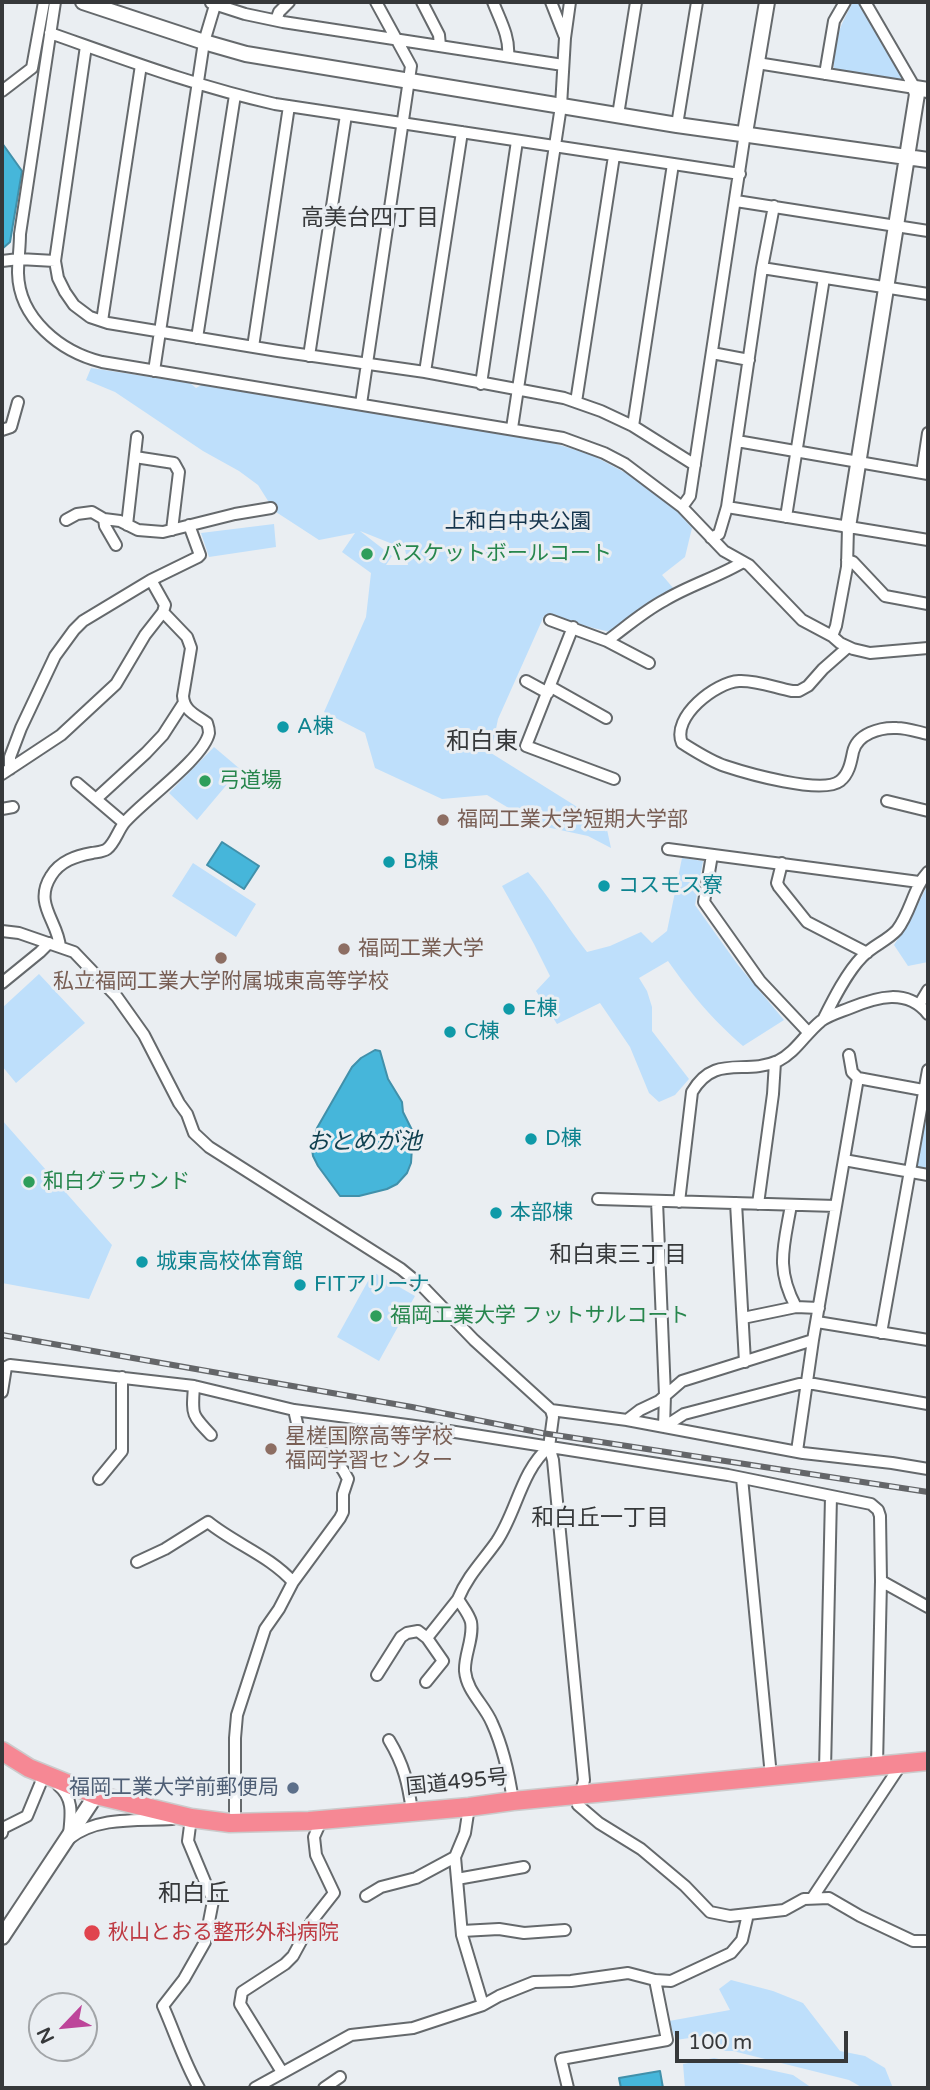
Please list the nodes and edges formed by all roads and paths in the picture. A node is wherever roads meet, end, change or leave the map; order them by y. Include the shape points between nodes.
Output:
1 (44, 2) edge
2 (55, 2) edge
3 (83, 2) edge
4 (213, 2) edge
5 (289, 2) edge
6 (376, 2) edge
7 (422, 2) edge
8 (493, 2) edge
9 (551, 2) edge
10 (570, 2) edge
11 (636, 2) edge
12 (697, 2) edge
13 (767, 2) edge
14 (845, 2) edge
15 (865, 2) edge
16 (275, 20) junction
17 (50, 33) junction
18 (565, 38) junction
19 (397, 39) junction
20 (204, 42) junction
21 (86, 46) junction
22 (440, 46) junction
23 (508, 57) junction
24 (757, 63) junction
25 (141, 65) junction
26 (563, 65) junction
27 (825, 74) junction
28 (409, 82) junction
29 (197, 84) junction
30 (922, 89) edge
31 (2, 90) edge
32 (235, 95) junction
33 (289, 106) junction
34 (561, 106) junction
35 (346, 114) junction
36 (618, 115) junction
37 (403, 123) junction
38 (677, 125) junction
39 (462, 132) junction
40 (745, 133) junction
41 (517, 141) junction
42 (554, 146) junction
43 (614, 156) junction
44 (907, 156) junction
45 (928, 160) edge
46 (673, 164) junction
47 (740, 174) junction
48 (736, 201) junction
49 (774, 206) junction
50 (896, 225) junction
51 (928, 230) edge
52 (19, 259) junction
53 (2, 261) edge
54 (55, 261) junction
55 (762, 268) junction
56 (824, 278) junction
57 (886, 287) junction
58 (928, 294) edge
59 (102, 321) junction
60 (160, 332) junction
61 (197, 338) junction
62 (253, 347) junction
63 (712, 353) junction
64 (309, 356) junction
65 (749, 360) junction
66 (366, 364) junction
67 (154, 371) junction
68 (425, 372) junction
69 (481, 384) junction
70 (518, 389) junction
71 (18, 402) dead end
72 (576, 402) junction
73 (361, 404) junction
74 (633, 426) junction
75 (512, 428) junction
76 (2, 430) edge
77 (928, 433) edge
78 (137, 437) dead end
79 (737, 441) junction
80 (796, 452) junction
81 (135, 457) junction
82 (857, 462) junction
83 (695, 465) junction
84 (925, 473) edge
85 (682, 507) junction
86 (727, 507) junction
87 (271, 508) dead end
88 (786, 517) junction
89 (104, 519) junction
90 (66, 520) dead end
91 (127, 525) junction
92 (189, 525) junction
93 (848, 527) junction
94 (172, 530) junction
95 (711, 538) junction
96 (928, 540) edge
97 (116, 545) dead end
98 (846, 560) junction
99 (743, 562) junction
100 (151, 580) junction
101 (928, 604) edge
102 (163, 612) junction
103 (550, 620) dead end
104 (573, 627) junction
105 (832, 636) junction
106 (607, 641) junction
107 (848, 647) junction
108 (928, 648) edge
109 (649, 663) dead end
110 (526, 681) dead end
111 (549, 690) junction
112 (184, 704) junction
113 (606, 718) dead end
114 (928, 734) edge
115 (6, 771) edge
116 (614, 779) dead end
117 (77, 783) dead end
118 (97, 798) junction
119 (887, 801) dead end
120 (928, 811) edge
121 (124, 823) junction
122 (668, 849) dead end
123 (712, 855) junction
124 (782, 863) junction
125 (928, 872) edge
126 (919, 882) junction
127 (2, 931) edge
128 (54, 945) junction
129 (867, 953) junction
130 (2, 983) edge
131 (928, 990) edge
132 (919, 1005) junction
133 (928, 1014) edge
134 (824, 1018) junction
135 (808, 1032) junction
136 (849, 1055) dead end
137 (775, 1062) junction
138 (928, 1070) edge
139 (858, 1078) junction
140 (923, 1090) junction
141 (844, 1160) junction
142 (909, 1172) junction
143 (928, 1175) edge
144 (598, 1199) dead end
145 (657, 1201) junction
146 (679, 1202) junction
147 (736, 1203) junction
148 (758, 1204) junction
149 (791, 1205) junction
150 (836, 1206) junction
151 (796, 1307) junction
152 (819, 1308) junction
153 (743, 1318) junction
154 (817, 1322) junction
155 (881, 1333) junction
156 (813, 1340) junction
157 (928, 1340) edge
158 (746, 1362) junction
159 (122, 1377) junction
160 (807, 1384) junction
161 (194, 1386) junction
162 (2, 1392) edge
163 (665, 1395) junction
164 (928, 1404) edge
165 (294, 1410) junction
166 (551, 1410) junction
167 (627, 1420) junction
168 (664, 1427) junction
169 (211, 1435) dead end
170 (549, 1447) junction
171 (797, 1451) junction
172 (928, 1469) edge
173 (742, 1478) junction
174 (99, 1479) dead end
175 (831, 1496) junction
176 (137, 1562) dead end
177 (881, 1581) junction
178 (293, 1582) junction
179 (458, 1598) junction
180 (928, 1607) edge
181 (427, 1638) junction
182 (443, 1661) junction
183 (465, 1671) junction
184 (377, 1675) dead end
185 (426, 1682) dead end
186 (389, 1740) dead end
187 (2, 1751) edge
188 (928, 1760) edge
189 (902, 1763) junction
190 (877, 1765) junction
191 (825, 1770) junction
192 (47, 1776) junction
193 (771, 1776) junction
194 (580, 1794) junction
195 (96, 1795) junction
196 (513, 1801) junction
197 (469, 1807) junction
198 (412, 1811) junction
199 (191, 1818) junction
200 (322, 1819) junction
201 (234, 1823) junction
202 (2, 1833) edge
203 (68, 1840) junction
204 (455, 1857) junction
205 (524, 1867) dead end
206 (457, 1879) junction
207 (366, 1896) dead end
208 (813, 1897) junction
209 (748, 1914) junction
210 (565, 1930) dead end
211 (462, 1931) junction
212 (2, 1937) edge
213 (928, 1941) edge
214 (655, 1980) junction
215 (483, 2005) junction
216 (282, 2072) junction
217 (340, 2077) dead end
218 (199, 2088) edge
219 (255, 2088) edge
220 (324, 2088) edge
221 (568, 2088) edge

1 - 31 street via 32,68
2 - 17 street
3 - 20 street
4 - 16 street
4 - 20 street
5 - 16 street
6 - 19 street
7 - 22 street
8 - 23 street via 509,45
9 - 18 street
10 - 18 street
11 - 36 street
12 - 38 street
13 - 24 street
14 - 27 street via 834,21
15 - 30 street
16 - 19 street
17 - 21 street
17 - 52 street
18 - 26 street
19 - 22 street
19 - 28 street via 411,66
20 - 28 street via 246,54
20 - 29 street
21 - 25 street
21 - 54 street
22 - 23 street
23 - 26 street
24 - 27 street
24 - 40 street
25 - 29 street
25 - 59 street
26 - 34 street
27 - 30 street
28 - 34 street
28 - 37 street
29 - 32 street
29 - 60 street
30 - 44 street via 917,94
32 - 33 street
32 - 61 street
33 - 35 street
33 - 62 street
34 - 36 street
34 - 42 street
35 - 37 street
35 - 64 street
36 - 38 street
37 - 39 street
37 - 66 street
38 - 40 street
39 - 41 street
39 - 68 street
40 - 44 street
40 - 47 street
41 - 42 street
41 - 69 street
42 - 43 street
42 - 70 street
43 - 46 street
43 - 72 street
44 - 45 street
44 - 50 street
46 - 47 street
46 - 74 street
47 - 48 street
48 - 49 street
48 - 63 street
49 - 50 street
49 - 55 street
50 - 51 street
50 - 57 street
52 - 53 street
52 - 54 street
52 - 67 street via 20,286 27,306 55,340 83,358
54 - 59 street via 58,278 74,305
55 - 56 street
55 - 65 street
56 - 57 street
56 - 80 street
57 - 58 street
57 - 82 street
59 - 60 street
60 - 61 street
60 - 67 street
61 - 62 street
62 - 64 street
63 - 65 street
63 - 83 street
64 - 66 street
65 - 79 street
66 - 68 street
66 - 73 street
67 - 73 street
68 - 69 street
69 - 70 street
70 - 72 street
70 - 75 street
71 - 76 street via 11,427
72 - 74 street
73 - 75 street
74 - 83 street
75 - 85 street via 563,438 604,453
77 - 84 street
78 - 81 street
79 - 80 street
79 - 86 street
80 - 82 street
80 - 88 street
81 - 91 street
81 - 94 street via 177,467
82 - 84 street
82 - 93 street
83 - 85 street via 690,496
85 - 95 street
86 - 88 street
86 - 95 street via 719,534
87 - 92 street
88 - 93 street
89 - 90 street via 85,512
89 - 91 street
89 - 97 street
91 - 94 street via 153,532
92 - 94 street
92 - 100 street via 200,555
93 - 96 street
93 - 98 street
95 - 99 street
98 - 101 street via 886,596
98 - 105 street
99 - 105 street via 802,620
99 - 106 street via 663,601
100 - 102 street via 165,606
100 - 115 street via 83,621 55,656
102 - 112 street via 190,641
102 - 115 street via 116,684 61,735
103 - 104 street
104 - 106 street
104 - 111 street
105 - 107 street
106 - 109 street
107 - 108 street via 870,653
107 - 114 street via 799,691 740,681 708,694 685,719 682,743 722,765 820,787 839,782 858,740 867,734 897,728
110 - 111 street
111 - 113 street
111 - 116 street via 526,746
112 - 118 street via 163,735
112 - 121 street via 207,723 203,747
117 - 118 street
118 - 121 street
119 - 120 street
121 - 128 street via 110,847 70,859 51,876 44,901 58,937
122 - 123 street
123 - 124 street
123 - 135 street via 704,902 760,981
124 - 126 street
124 - 129 street via 779,887 807,922
125 - 126 street
126 - 129 street via 897,929
127 - 128 street
128 - 130 street
128 - 166 street via 74,952 117,997 144,1035 194,1133 401,1269
129 - 134 street
131 - 132 street
132 - 133 street
132 - 134 street via 888,996
134 - 135 street
135 - 137 street via 791,1053
136 - 139 street
137 - 146 street via 718,1068 702,1077 692,1092
137 - 148 street
138 - 140 street
139 - 140 street
139 - 141 street
140 - 142 street
141 - 142 street
141 - 150 street
142 - 143 street
142 - 155 street
144 - 145 street
145 - 146 street
145 - 163 street
146 - 147 street
147 - 148 street
147 - 153 street
148 - 149 street
149 - 150 street
149 - 151 street via 782,1268
150 - 152 street
151 - 152 street
151 - 153 street
152 - 154 street
153 - 158 street
154 - 155 street
154 - 156 street
155 - 157 street
156 - 158 street
156 - 160 street
158 - 163 street via 682,1381
159 - 161 street
159 - 162 street via 10,1365
159 - 174 street via 122,1451
160 - 164 street
160 - 168 street via 684,1414
160 - 171 street
161 - 165 street
161 - 169 street via 194,1418
163 - 167 street
163 - 168 street
165 - 170 street
165 - 178 street via 302,1445 331,1455 348,1479 340,1518
166 - 167 street
166 - 170 street
167 - 168 street
168 - 171 street
170 - 173 street
170 - 179 street via 537,1457 498,1540 468,1577
170 - 194 street via 584,1780
171 - 172 street
173 - 175 street
173 - 193 street
175 - 177 street via 871,1504 878,1510
175 - 191 street
176 - 178 street via 208,1522 281,1569
177 - 180 street
177 - 190 street
178 - 201 street via 265,1629 240,1701
179 - 181 street
179 - 183 street via 471,1622
181 - 182 street
181 - 184 street via 418,1631 401,1637
182 - 183 street
182 - 185 street
183 - 196 street via 472,1693 493,1724
186 - 198 street via 405,1772
187 - 192 highway, 国道495号
188 - 189 highway, 国道495号
189 - 190 highway, 国道495号
189 - 208 street
190 - 191 highway, 国道495号
191 - 193 highway, 国道495号
192 - 195 highway, 国道495号
192 - 202 street via 27,1816 3,1828
192 - 203 street via 66,1791 71,1803
193 - 194 highway, 国道495号
194 - 196 highway, 国道495号
194 - 209 street via 578,1805 642,1849 710,1912
195 - 199 highway, 国道495号
195 - 203 street
196 - 197 highway, 国道495号
197 - 198 highway, 国道495号
197 - 204 street
198 - 200 highway, 国道495号
199 - 201 highway, 国道495号
199 - 203 street via 104,1823
199 - 218 street via 188,1841 213,1901 205,1942 163,2006
200 - 201 highway, 国道495号
200 - 216 street via 313,1837 316,1855 334,1893 293,1956 242,1992 240,2004
203 - 212 street
204 - 206 street
204 - 207 street via 416,1878 380,1887
205 - 206 street
206 - 211 street
208 - 209 street via 784,1910
208 - 213 street via 829,1898 913,1941
209 - 214 street via 742,1940 731,1953 671,1981
210 - 211 street
211 - 215 street
214 - 215 street via 628,1973 534,1982
214 - 221 street via 667,2040 561,2059
215 - 216 street via 413,2028 351,2035
216 - 219 street
217 - 220 street

